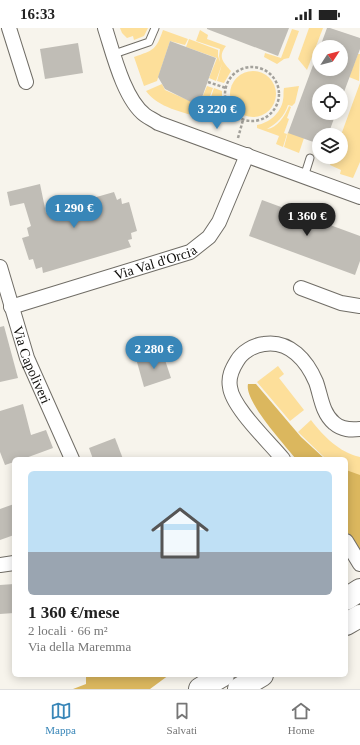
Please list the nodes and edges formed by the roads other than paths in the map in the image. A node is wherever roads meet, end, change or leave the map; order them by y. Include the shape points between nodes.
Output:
1 (9, 28) edge
2 (105, 28) edge
3 (156, 28) edge
4 (114, 54) junction
5 (26, 82) dead end
6 (247, 155) junction
7 (310, 158) dead end
8 (304, 177) junction
9 (360, 197) edge
10 (0, 267) edge
11 (301, 288) dead end
12 (360, 306) edge
13 (11, 307) junction
14 (360, 429) edge
15 (71, 457) edge
16 (281, 457) edge
17 (12, 563) edge
18 (0, 566) edge
19 (360, 590) edge
20 (348, 598) edge
21 (360, 616) edge
22 (348, 623) edge
23 (259, 677) edge
24 (239, 689) edge

1 - 5 street
2 - 4 street
3 - 4 lane via 149,42
4 - 6 street via 131,100 144,115 158,123
6 - 8 street
6 - 13 street, Via Val d'Orcia via 219,222 209,237 190,252
7 - 8 lane
8 - 9 street
10 - 13 street, Via Capoliveri
11 - 12 street via 341,303
13 - 15 street, Via Capoliveri via 27,358
14 - 16 street via 345,429 329,417 312,373 295,352 283,345 258,345 239,358 231,372 230,387 234,399
17 - 18 street
19 - 20 highway
21 - 22 highway
23 - 24 highway

